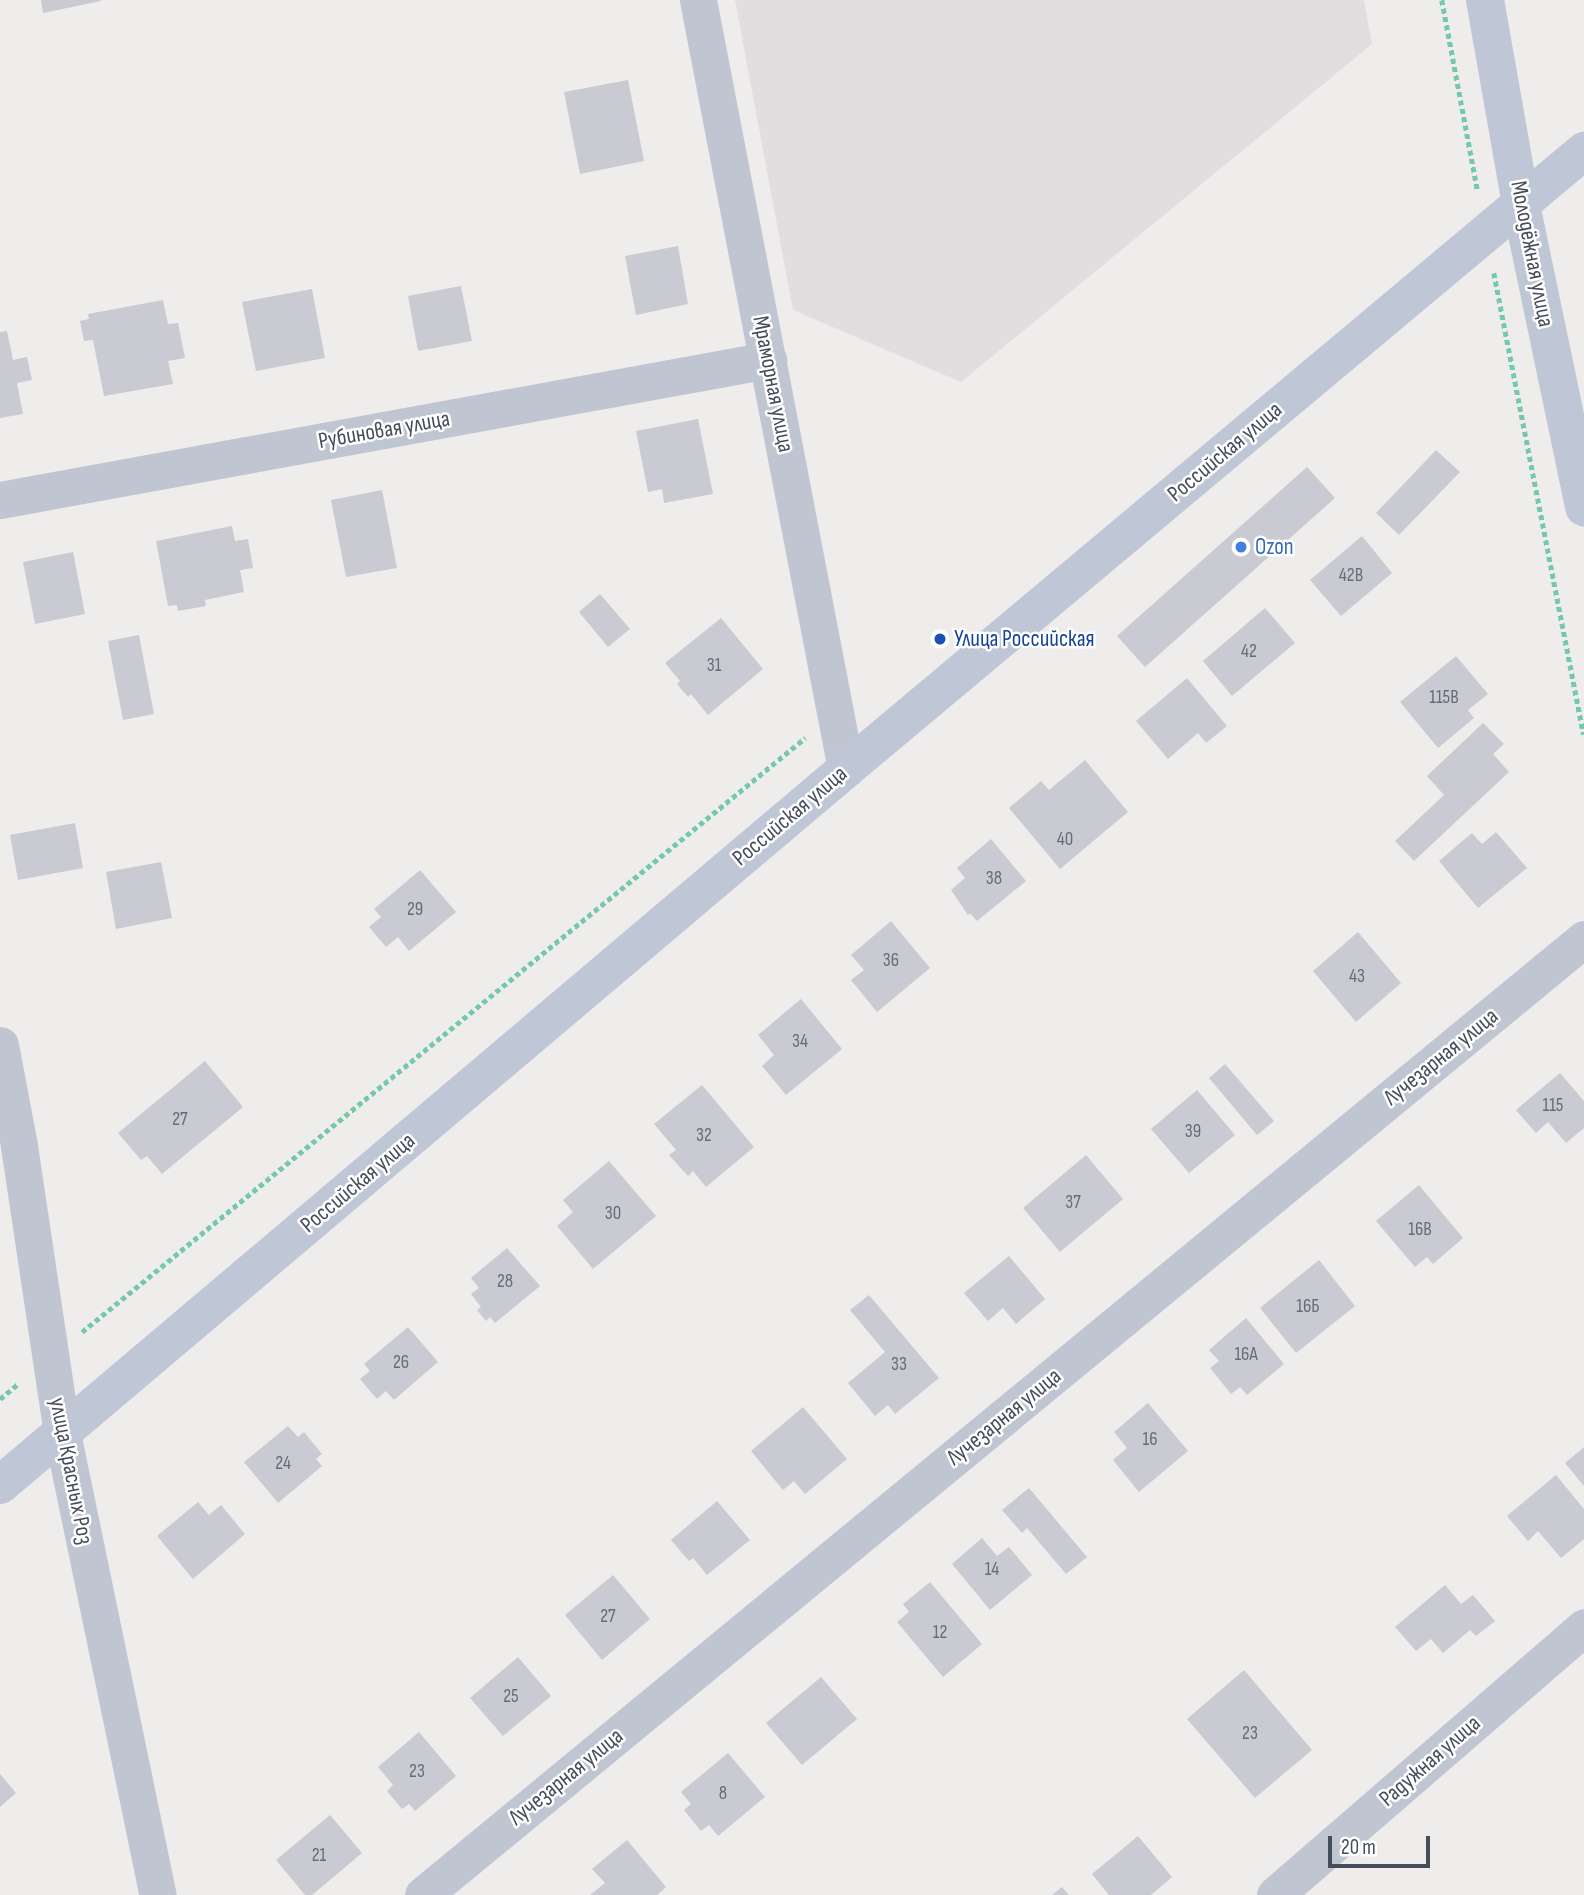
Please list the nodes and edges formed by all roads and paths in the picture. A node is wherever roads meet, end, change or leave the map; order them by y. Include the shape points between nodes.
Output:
1 (698, 0) edge
2 (1442, 0) edge
3 (1485, 0) edge
4 (1584, 151) edge
5 (1521, 205) junction
6 (1486, 233) junction
7 (768, 360) junction
8 (0, 500) edge
9 (1584, 507) edge
10 (836, 713) junction
11 (1584, 734) edge
12 (846, 769) junction
13 (1584, 939) edge
14 (0, 1045) edge
15 (9, 1148) edge
16 (51, 1357) junction
17 (0, 1399) edge
18 (62, 1433) junction
19 (0, 1485) edge
20 (1584, 1627) edge
21 (158, 1895) edge
22 (423, 1895) edge
23 (1275, 1895) edge

1 - 7 street, Мраморная улица
2 - 6 path
3 - 5 main road, Молодёжная улица
4 - 5 main road, Российская улица
5 - 6 main road, Российская улица
5 - 9 main road, Молодёжная улица
6 - 11 path
6 - 12 main road, Российская улица
7 - 8 street, Рубиновая улица
7 - 10 street, Мраморная улица
10 - 12 street, Мраморная улица
10 - 16 path
12 - 18 main road, Российская улица
13 - 22 street, Лучезарная улица
14 - 15 street, улица Красных Роз
15 - 16 street, улица Красных Роз
16 - 17 path
16 - 18 street, улица Красных Роз
18 - 19 main road, Российская улица
18 - 21 street, улица Красных Роз
20 - 23 street, Радужная улица

